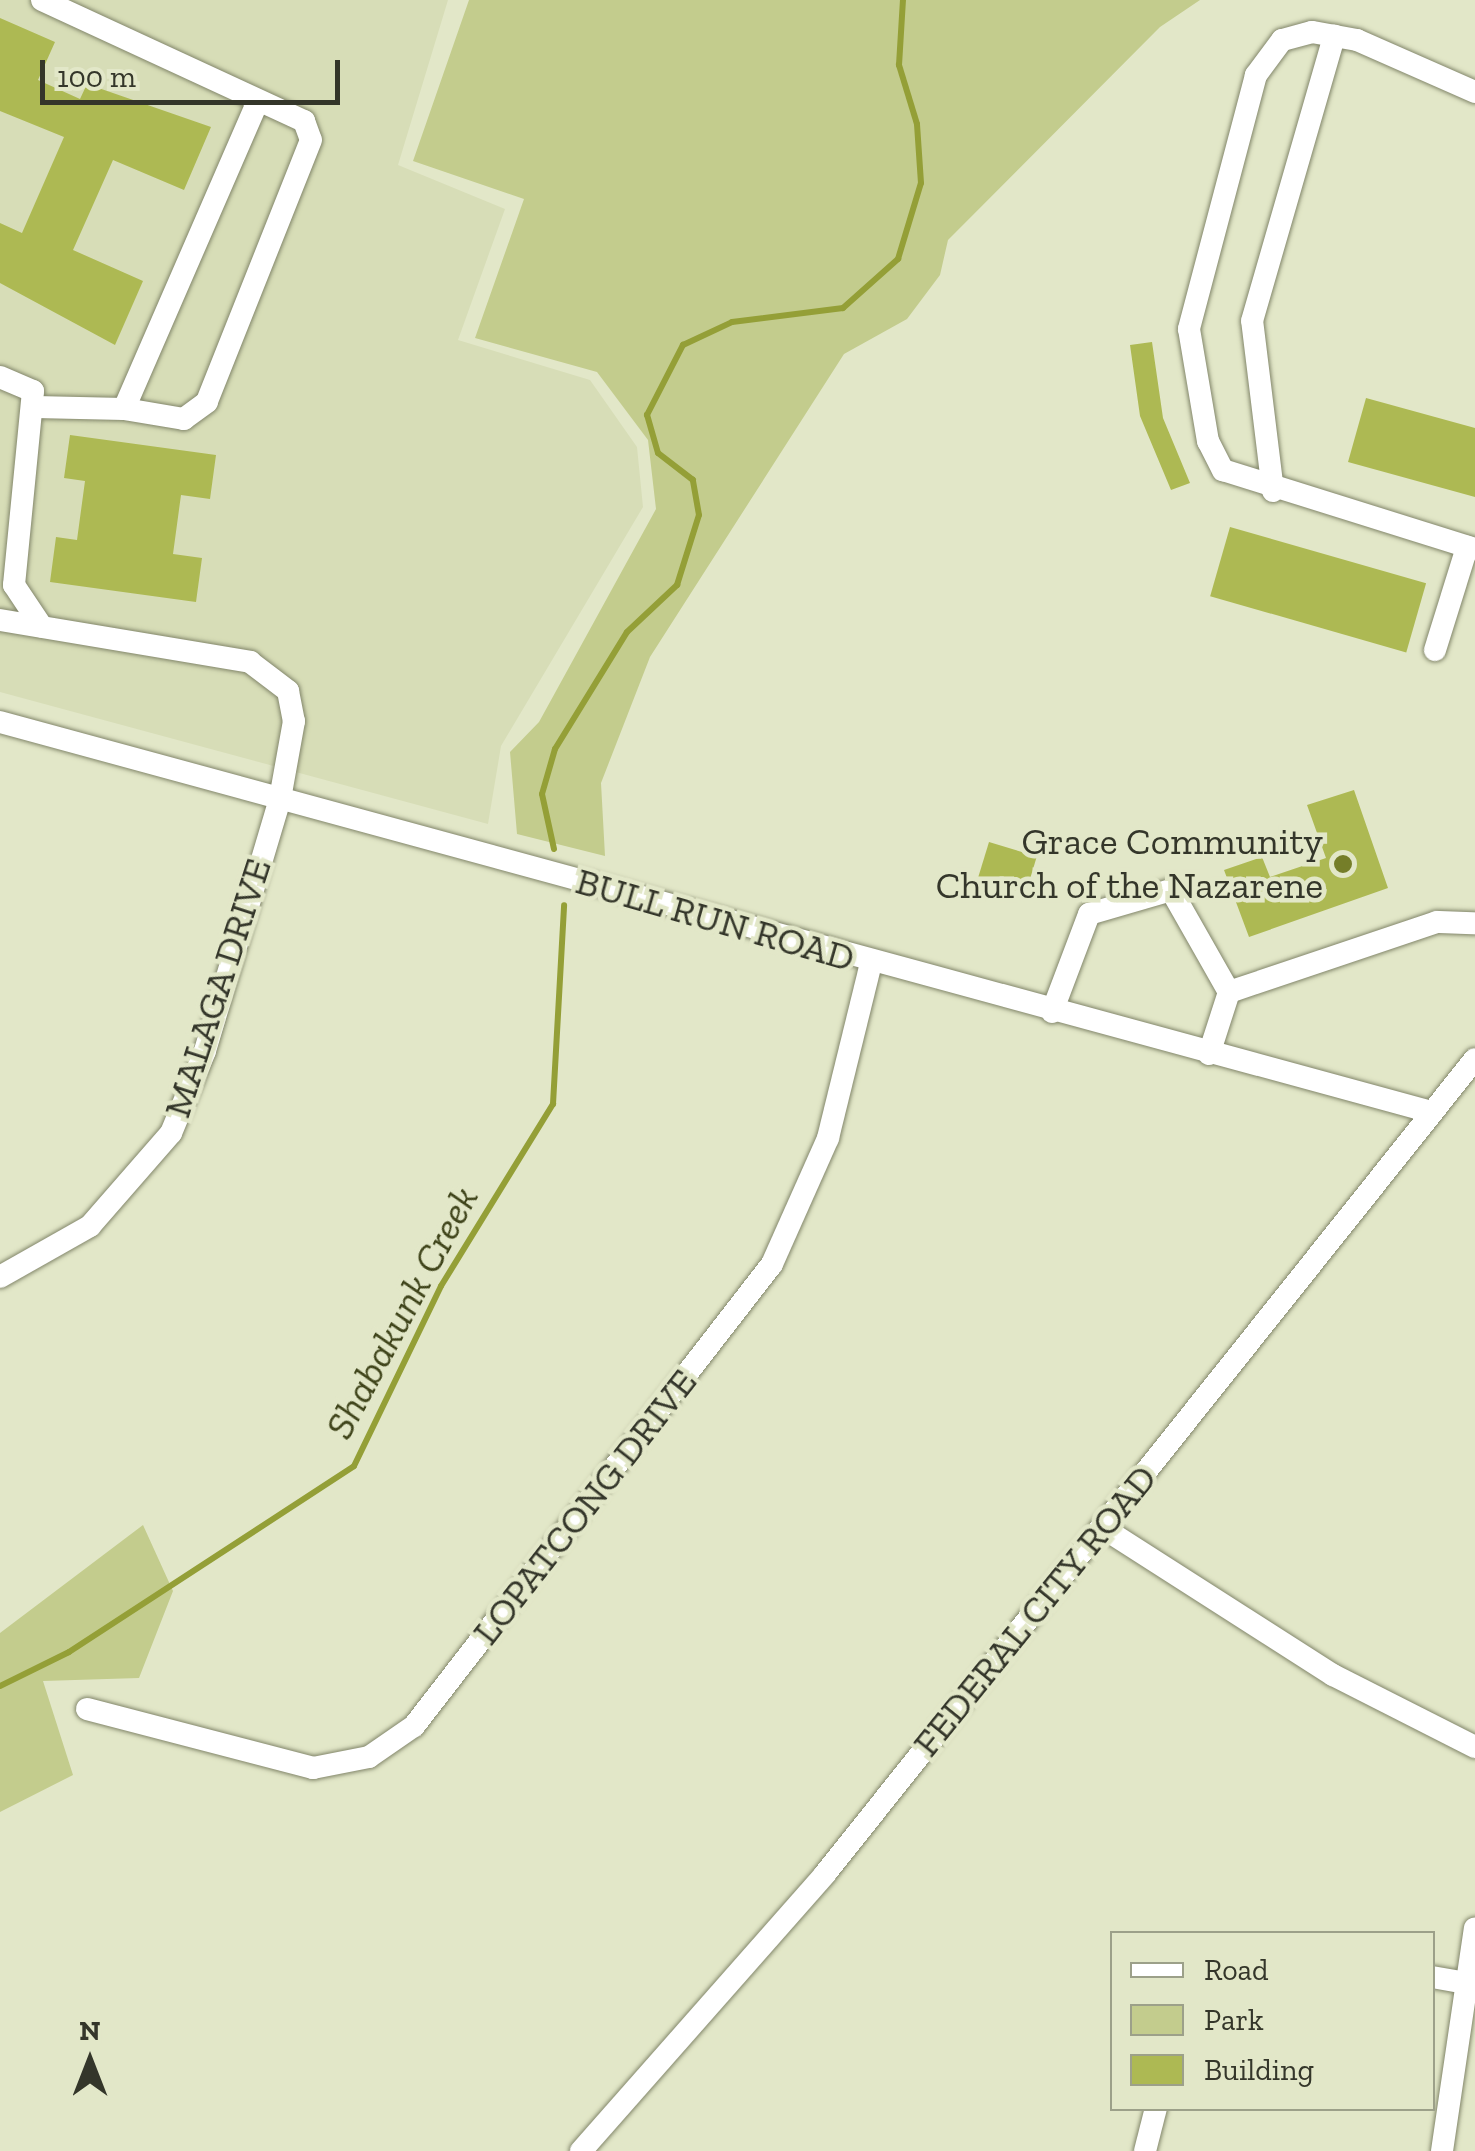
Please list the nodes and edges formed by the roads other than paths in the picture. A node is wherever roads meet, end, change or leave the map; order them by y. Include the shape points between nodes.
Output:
1 (42, 0) edge
2 (1334, 36) junction
3 (1475, 92) edge
4 (258, 101) junction
5 (0, 377) edge
6 (36, 407) junction
7 (124, 408) junction
8 (1273, 491) junction
9 (1471, 548) edge
10 (7, 594) edge
11 (0, 620) edge
12 (42, 627) junction
13 (1435, 650) dead end
14 (0, 722) edge
15 (280, 799) junction
16 (1475, 924) edge
17 (871, 963) junction
18 (1229, 992) junction
19 (1052, 1012) junction
20 (1209, 1054) junction
21 (1475, 1059) edge
22 (1430, 1112) junction
23 (0, 1277) edge
24 (1103, 1528) junction
25 (87, 1709) dead end
26 (1475, 1747) edge
27 (1475, 1928) edge
28 (1435, 1978) edge
29 (1466, 1983) junction
30 (1155, 2111) edge
31 (581, 2151) edge
32 (1145, 2151) edge
33 (1442, 2151) edge

1 - 4 street
2 - 3 street
2 - 8 street via 1252,321
2 - 8 street via 1282,40 1256,75 1194,284 1189,330 1208,441 1223,470
4 - 7 street
4 - 7 street via 304,120 311,140 207,402 184,419
5 - 6 street via 25,383
6 - 7 street
6 - 10 street
8 - 9 street
9 - 13 street
10 - 12 street
11 - 12 street
12 - 15 street, MALAGA DRIVE via 250,662 276,674 294,720
14 - 15 street, BULL RUN ROAD
15 - 17 street, BULL RUN ROAD
15 - 23 street, MALAGA DRIVE via 205,1051 171,1132 90,1226
16 - 18 street via 1437,922
17 - 19 street, BULL RUN ROAD
17 - 25 street, LOPATCONG DRIVE via 828,1138 772,1264 414,1726 369,1757 313,1768
18 - 19 street via 1171,890 1089,914
18 - 20 street
19 - 20 street, BULL RUN ROAD
20 - 22 street, BULL RUN ROAD
21 - 22 street, FEDERAL CITY ROAD
22 - 24 street, FEDERAL CITY ROAD
24 - 26 street via 1332,1676
24 - 31 street, FEDERAL CITY ROAD via 825,1874
27 - 29 street
28 - 29 street
29 - 33 street
30 - 32 street

